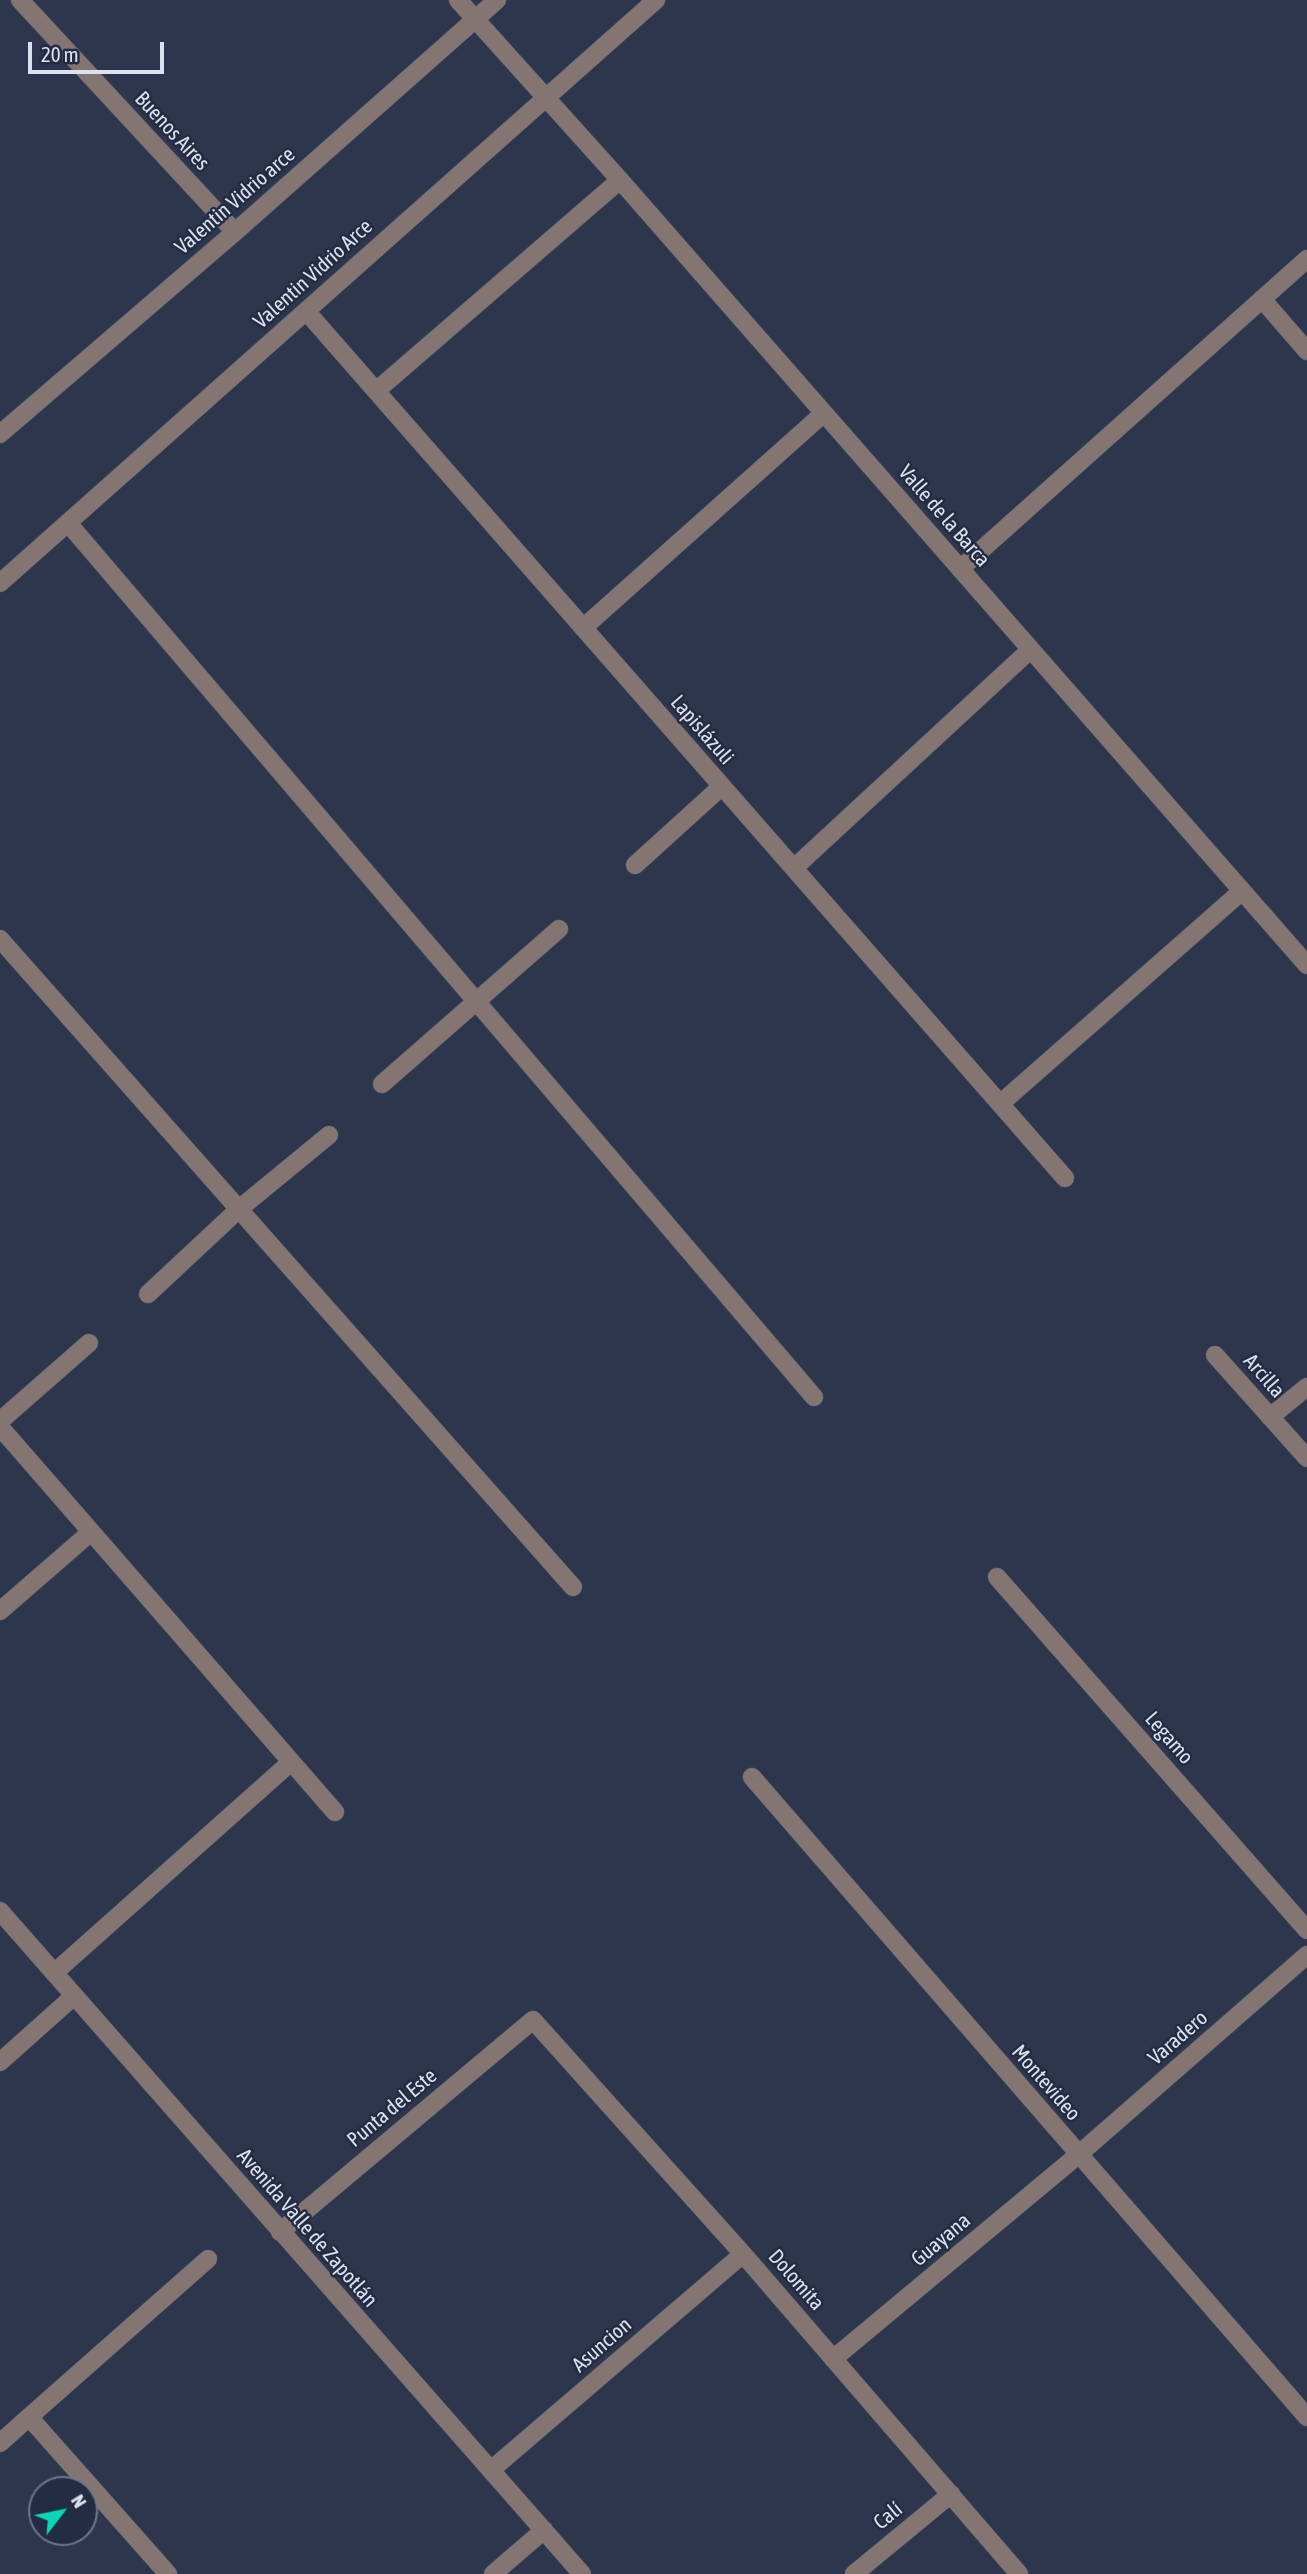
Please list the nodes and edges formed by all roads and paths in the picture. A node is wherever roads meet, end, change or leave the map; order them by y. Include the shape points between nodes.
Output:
1 (20, 0) edge
2 (458, 0) edge
3 (497, 0) edge
4 (656, 0) edge
5 (475, 19) junction
6 (546, 97) junction
7 (620, 180) junction
8 (235, 232) junction
9 (1307, 258) edge
10 (1262, 299) junction
11 (306, 311) junction
12 (1307, 351) edge
13 (376, 391) junction
14 (824, 413) junction
15 (0, 434) edge
16 (68, 523) junction
17 (960, 569) junction
18 (0, 583) edge
19 (583, 628) junction
20 (1030, 650) junction
21 (722, 787) junction
22 (635, 865) dead end
23 (794, 868) junction
24 (1242, 891) junction
25 (559, 929) dead end
26 (0, 939) edge
27 (1307, 965) edge
28 (476, 1001) junction
29 (382, 1084) dead end
30 (1000, 1104) junction
31 (329, 1135) dead end
32 (1065, 1178) dead end
33 (239, 1209) junction
34 (148, 1294) dead end
35 (89, 1343) dead end
36 (1215, 1355) dead end
37 (1307, 1387) edge
38 (814, 1397) dead end
39 (1270, 1417) junction
40 (0, 1422) edge
41 (0, 1427) edge
42 (1307, 1458) edge
43 (91, 1532) junction
44 (997, 1577) dead end
45 (573, 1587) dead end
46 (0, 1611) edge
47 (291, 1762) junction
48 (752, 1777) dead end
49 (335, 1812) dead end
50 (0, 1911) edge
51 (1307, 1930) edge
52 (1307, 1955) edge
53 (54, 1973) junction
54 (75, 1996) junction
55 (533, 2020) joint
56 (0, 2062) edge
57 (1078, 2155) junction
58 (280, 2232) junction
59 (743, 2254) junction
60 (208, 2259) dead end
61 (834, 2359) junction
62 (29, 2417) junction
63 (1307, 2417) edge
64 (0, 2443) edge
65 (491, 2470) junction
66 (951, 2494) junction
67 (544, 2530) junction
68 (168, 2574) edge
69 (493, 2574) edge
70 (582, 2574) edge
71 (854, 2574) edge
72 (1019, 2574) edge

1 - 8 street, Buenos Aires
2 - 5 street, Valle de la Barca
3 - 5 street, Valentin Vidrio arce
4 - 6 street, Valentin Vidrio Arce
5 - 6 street, Valle de la Barca
5 - 8 street, Valentin Vidrio arce
6 - 7 street, Valle de la Barca
6 - 11 street, Valentin Vidrio Arce
7 - 13 street
7 - 14 street, Valle de la Barca
8 - 15 street, Valentin Vidrio arce
9 - 10 street
10 - 12 street
10 - 17 street
11 - 13 street, Lapislázuli
11 - 16 street, Valentin Vidrio Arce
13 - 19 street, Lapislázuli
14 - 17 street, Valle de la Barca
14 - 19 street
16 - 18 street, Valentin Vidrio Arce
16 - 28 street
17 - 20 street, Valle de la Barca
19 - 21 street, Lapislázuli
20 - 23 street
20 - 24 street, Valle de la Barca
21 - 22 street
21 - 23 street, Lapislázuli
23 - 30 street, Lapislázuli
24 - 27 street, Valle de la Barca
24 - 30 street
25 - 28 street
26 - 33 street
28 - 29 street
28 - 38 street
30 - 32 street, Lapislázuli
31 - 33 street
33 - 34 street
33 - 45 street
35 - 40 street
36 - 39 street, Arcilla
37 - 39 street
39 - 42 street, Arcilla
41 - 43 street
43 - 46 street
43 - 47 street
44 - 51 street, Legamo
47 - 49 street
47 - 53 street
48 - 57 street, Montevideo
50 - 53 street, Avenida Valle de Zapotlán
52 - 57 street, Varadero
53 - 54 street, Avenida Valle de Zapotlán
54 - 56 street
54 - 58 street, Avenida Valle de Zapotlán
55 - 58 street, Punta del Este
55 - 59 street, Dolomita
57 - 61 street, Guayana
57 - 63 street, Montevideo
58 - 65 street, Avenida Valle de Zapotlán
59 - 61 street, Dolomita
59 - 65 street, Asuncion
60 - 62 street
61 - 66 street, Dolomita
62 - 64 street
62 - 68 street
65 - 67 street, Avenida Valle de Zapotlán
66 - 71 street, Calí
66 - 72 street, Dolomita
67 - 69 street
67 - 70 street, Avenida Valle de Zapotlán

